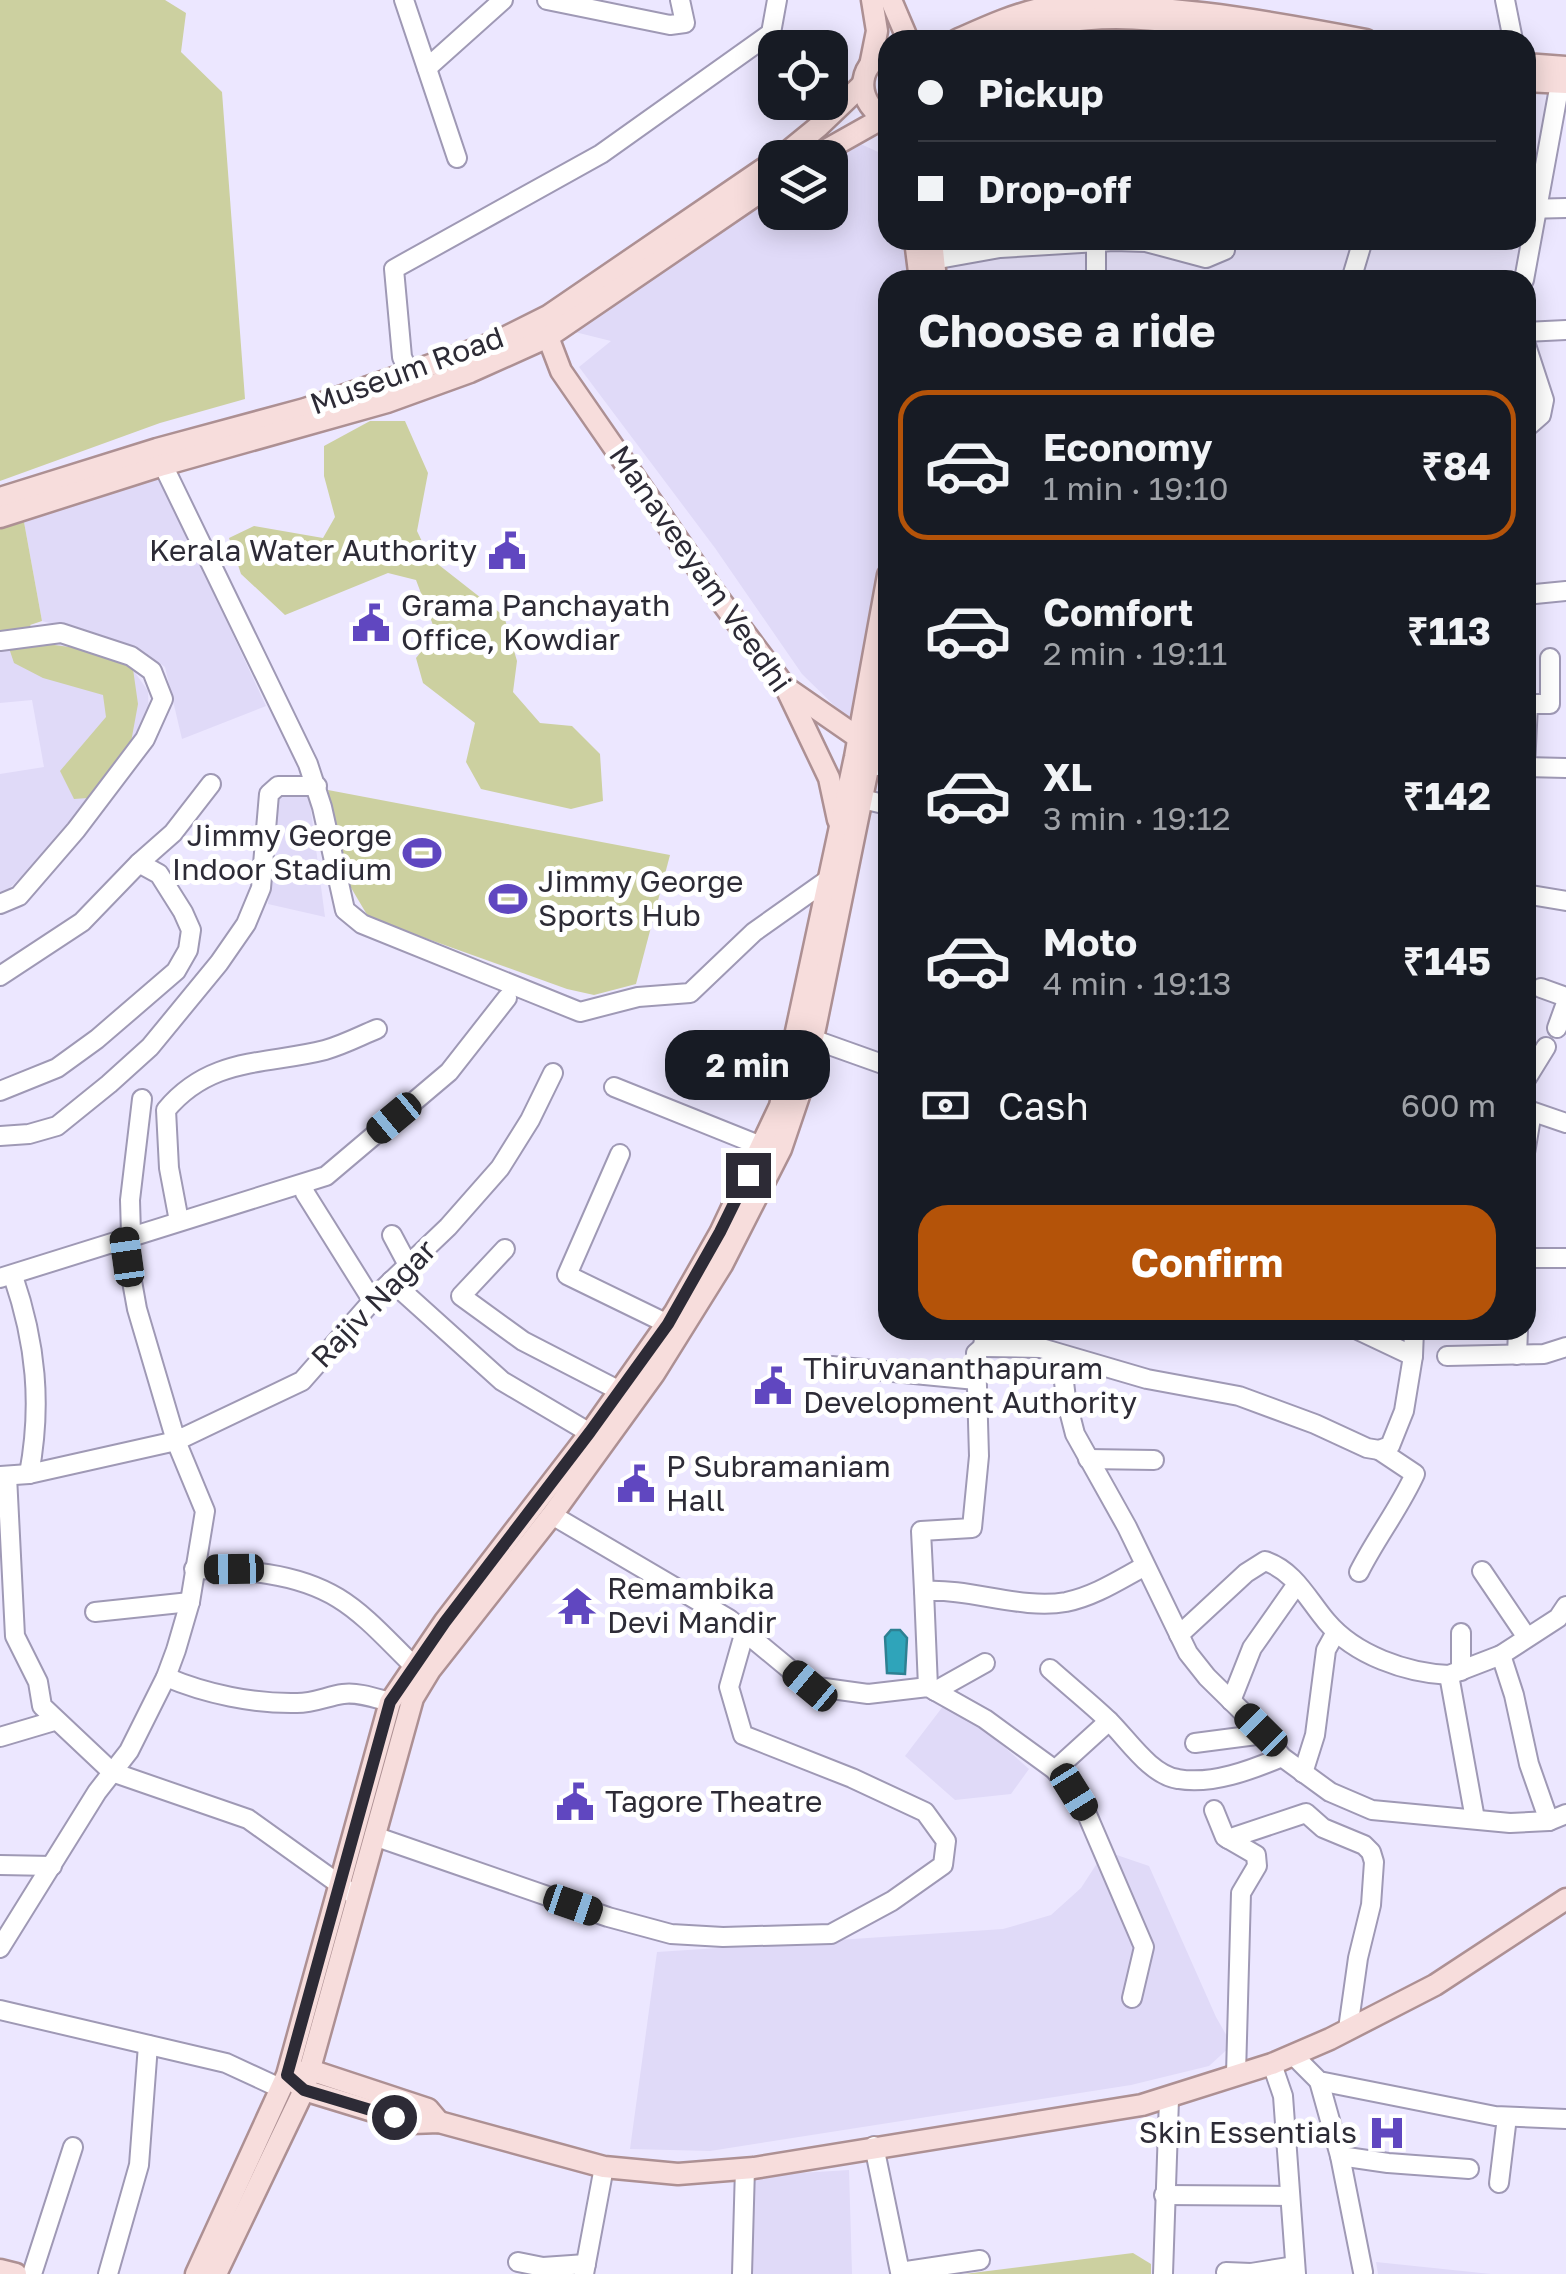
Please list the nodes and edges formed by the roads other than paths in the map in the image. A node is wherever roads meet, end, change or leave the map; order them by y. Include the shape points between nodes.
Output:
1 (404, 0) edge
2 (503, 0) edge
3 (547, 0) edge
4 (680, 0) edge
5 (776, 0) edge
6 (872, 0) edge
7 (891, 0) edge
8 (1505, 0) edge
9 (1095, 1) edge
10 (1223, 6) edge
11 (904, 30) edge
12 (982, 30) edge
13 (1033, 30) edge
14 (1211, 30) edge
15 (1324, 30) edge
16 (1511, 30) edge
17 (878, 39) edge
18 (878, 59) edge
19 (427, 68) junction
20 (1536, 68) edge
21 (1564, 78) edge
22 (1536, 80) edge
23 (862, 84) junction
24 (878, 114) edge
25 (878, 125) edge
26 (802, 140) edge
27 (848, 140) edge
28 (457, 158) dead end
29 (758, 173) edge
30 (1536, 192) edge
31 (758, 193) edge
32 (1536, 208) edge
33 (1566, 208) edge
34 (989, 250) edge
35 (1176, 250) edge
36 (1225, 250) dead end
37 (934, 260) edge
38 (542, 330) junction
39 (1566, 330) edge
40 (1536, 331) edge
41 (519, 350) junction
42 (561, 371) junction
43 (410, 374) junction
44 (1536, 376) edge
45 (1536, 419) edge
46 (163, 465) junction
47 (0, 498) edge
48 (0, 518) edge
49 (1536, 591) edge
50 (1566, 591) edge
51 (0, 640) edge
52 (1550, 658) dead end
53 (878, 681) edge
54 (786, 688) junction
55 (1536, 704) edge
56 (878, 723) edge
57 (872, 755) edge
58 (1536, 767) edge
59 (1566, 768) edge
60 (211, 784) dead end
61 (316, 786) junction
62 (862, 799) junction
63 (878, 803) edge
64 (840, 828) junction
65 (139, 863) junction
66 (826, 882) junction
67 (1536, 896) edge
68 (1566, 901) edge
69 (0, 904) edge
70 (0, 976) edge
71 (1541, 988) dead end
72 (506, 998) dead end
73 (1566, 1000) edge
74 (1557, 1028) dead end
75 (377, 1029) dead end
76 (804, 1037) junction
77 (1546, 1047) dead end
78 (878, 1063) edge
79 (1536, 1063) edge
80 (553, 1073) dead end
81 (614, 1086) dead end
82 (0, 1092) edge
83 (142, 1099) dead end
84 (1536, 1112) edge
85 (1566, 1123) edge
86 (0, 1136) edge
87 (770, 1150) junction
88 (620, 1154) dead end
89 (304, 1184) junction
90 (178, 1220) junction
91 (392, 1235) dead end
92 (128, 1236) junction
93 (505, 1249) dead end
94 (1536, 1258) edge
95 (1566, 1258) edge
96 (408, 1265) junction
97 (6, 1277) edge
98 (392, 1281) junction
99 (372, 1300) junction
100 (675, 1328) junction
101 (983, 1340) edge
102 (995, 1340) edge
103 (1379, 1340) edge
104 (1414, 1340) edge
105 (1518, 1340) edge
106 (1566, 1347) edge
107 (1517, 1354) junction
108 (1060, 1356) junction
109 (1413, 1356) junction
110 (1447, 1356) dead end
111 (832, 1366) dead end
112 (976, 1380) junction
113 (620, 1391) junction
114 (590, 1432) junction
115 (176, 1441) junction
116 (1379, 1450) junction
117 (1088, 1458) junction
118 (1154, 1460) dead end
119 (29, 1474) junction
120 (4, 1476) edge
121 (552, 1515) junction
122 (1144, 1566) junction
123 (194, 1569) junction
124 (1482, 1571) dead end
125 (1358, 1572) dead end
126 (1297, 1584) junction
127 (924, 1591) junction
128 (190, 1602) junction
129 (95, 1612) dead end
130 (1563, 1619) edge
131 (745, 1631) junction
132 (1336, 1632) junction
133 (1461, 1633) dead end
134 (1179, 1635) junction
135 (1526, 1636) junction
136 (8, 1639) edge
137 (1501, 1655) junction
138 (985, 1663) dead end
139 (414, 1666) junction
140 (1050, 1669) dead end
141 (1455, 1674) junction
142 (166, 1677) junction
143 (931, 1689) junction
144 (1232, 1701) junction
145 (390, 1702) junction
146 (54, 1720) junction
147 (1109, 1720) junction
148 (1264, 1734) junction
149 (0, 1737) edge
150 (1195, 1742) dead end
151 (1282, 1757) junction
152 (1055, 1770) junction
153 (112, 1772) junction
154 (1303, 1773) junction
155 (1214, 1810) dead end
156 (1558, 1818) edge
157 (1475, 1819) junction
158 (374, 1836) junction
159 (1228, 1840) junction
160 (0, 1865) edge
161 (52, 1866) junction
162 (348, 1892) junction
163 (1566, 1899) edge
164 (0, 1948) edge
165 (1132, 1998) dead end
166 (0, 2010) edge
167 (1348, 2029) junction
168 (148, 2045) junction
169 (1294, 2056) junction
170 (1272, 2064) junction
171 (1236, 2074) junction
172 (307, 2080) junction
173 (283, 2081) junction
174 (1320, 2081) junction
175 (1169, 2099) junction
176 (1507, 2117) junction
177 (1566, 2119) edge
178 (874, 2146) junction
179 (73, 2148) dead end
180 (1340, 2156) junction
181 (604, 2167) junction
182 (745, 2168) junction
183 (1469, 2169) dead end
184 (1499, 2183) dead end
185 (1164, 2195) junction
186 (1290, 2196) junction
187 (980, 2260) dead end
188 (518, 2262) dead end
189 (585, 2269) edge
190 (0, 2270) edge
191 (1295, 2270) edge
192 (219, 2271) edge
193 (1226, 2272) edge
194 (1362, 2272) edge
195 (16, 2274) edge
196 (32, 2274) edge
197 (108, 2274) edge
198 (196, 2274) edge
199 (742, 2274) edge
200 (1163, 2274) edge

1 - 19 street
2 - 19 street
3 - 4 street via 670,26 685,23
5 - 43 street via 771,33 602,154 394,269 402,357
6 - 17 main road
7 - 11 main road
8 - 16 street
9 - 10 main road
9 - 12 main road via 1042,9
10 - 15 main road
13 - 14 main road via 1131,19
18 - 23 main road
19 - 28 street
20 - 21 main road
21 - 22 main road
21 - 30 street
23 - 24 main road
23 - 26 main road, Museum Road
25 - 27 main road
29 - 38 main road, Museum Road
31 - 38 main road, Museum Road
32 - 33 street
34 - 37 street
35 - 36 street via 1206,258
38 - 41 main road, Museum Road
38 - 42 main road, Manaveeyam Veedhi
38 - 43 main road, Museum Road
39 - 40 street
41 - 42 main road
41 - 46 main road, Museum Road via 387,402
42 - 54 main road, Manaveeyam Veedhi
43 - 47 main road, Museum Road
44 - 45 street via 1544,400
46 - 48 main road, Museum Road
46 - 61 street
49 - 50 street
51 - 69 street via 61,633 131,656 152,671 163,699 145,740 76,830 19,896
52 - 55 street via 1550,704
53 - 57 main road
54 - 57 main road
54 - 64 main road, Manaveeyam Veedhi via 829,778
56 - 57 main road
57 - 62 main road
57 - 64 main road
58 - 59 street
60 - 65 street
61 - 66 street via 345,910 362,924 580,1012 690,993 754,932
61 - 86 street via 278,786 269,794 262,888 246,924 150,1047 57,1126
62 - 63 street
62 - 76 main road
64 - 66 main road
65 - 70 street via 82,922
65 - 82 street via 159,874 190,930 176,971 57,1068
66 - 76 main road
67 - 68 street
71 - 73 street
72 - 89 street via 448,1072 326,1176
73 - 74 street
75 - 90 street via 324,1050 232,1067 177,1097 166,1110
76 - 78 street
76 - 87 main road via 803,1084
77 - 79 street
80 - 96 street, Rajiv Nagar via 500,1168
81 - 87 street
83 - 92 street
84 - 85 street
87 - 100 main road via 722,1265
88 - 100 street via 566,1274
89 - 90 street
89 - 99 street
90 - 92 street
91 - 96 street
92 - 97 street
92 - 115 street via 137,1309
93 - 113 street via 461,1296 524,1341
94 - 95 street
96 - 98 street, Rajiv Nagar
97 - 119 street via 28,1321 36,1389
98 - 99 street, Rajiv Nagar
98 - 114 street via 502,1382
99 - 115 street, Rajiv Nagar via 302,1381
100 - 113 main road
100 - 121 main road
101 - 112 street
102 - 108 street
103 - 109 street
104 - 109 street
105 - 107 street
106 - 107 street
107 - 110 street
108 - 116 street via 1238,1396
108 - 117 street via 1075,1434
109 - 116 street via 1404,1411 1390,1446
111 - 112 street
112 - 127 street via 979,1456 972,1528 921,1532
113 - 114 main road
114 - 139 main road
115 - 119 street, Rajiv Nagar
115 - 123 street via 205,1511
116 - 125 street via 1414,1474
117 - 118 street
117 - 122 street
119 - 120 street, Rajiv Nagar
120 - 136 street
121 - 131 street
121 - 158 main road via 413,1698
122 - 127 street via 1065,1602
122 - 134 street
123 - 128 street
123 - 139 street via 285,1577 337,1597
124 - 135 street
126 - 132 street
126 - 134 street via 1274,1564 1258,1563
126 - 144 street via 1252,1648
127 - 143 street
128 - 129 street
128 - 142 street
130 - 135 street
131 - 143 street via 810,1686 868,1694
131 - 158 street via 729,1686 743,1735 925,1812 946,1840 943,1865 892,1901 831,1934 671,1934
132 - 141 street via 1364,1653
132 - 154 street via 1326,1650
133 - 141 street
134 - 144 street via 1207,1678
135 - 137 street
136 - 146 street
137 - 141 street
137 - 156 street via 1528,1764
138 - 143 street
139 - 145 main road
140 - 147 street
141 - 157 street
142 - 145 street via 262,1702 357,1694
142 - 153 street via 130,1751
143 - 152 street
144 - 148 street
145 - 162 main road
146 - 149 street
146 - 153 street
147 - 151 street via 1174,1779 1232,1776
147 - 152 street
148 - 150 street
148 - 151 street
151 - 154 street
152 - 165 street via 1086,1812 1144,1948
153 - 161 street
153 - 162 street via 248,1820
154 - 157 street via 1372,1810
155 - 159 street
156 - 157 street
158 - 162 main road
159 - 167 street via 1306,1813 1371,1852 1375,1875
159 - 171 street via 1256,1856 1242,1893
160 - 161 street
161 - 164 street
162 - 172 main road
162 - 173 main road
163 - 167 main road via 1435,1985
166 - 168 street
167 - 169 main road
168 - 173 street
168 - 197 street via 139,2165
169 - 170 main road
169 - 174 street
170 - 171 main road
170 - 186 street via 1283,2096
171 - 175 main road
172 - 173 main road
172 - 181 main road via 428,2108 439,2122
172 - 192 main road
173 - 198 main road
174 - 176 street
174 - 180 street
175 - 178 main road
175 - 185 street
176 - 177 street
176 - 184 street
178 - 182 main road
178 - 187 street via 900,2272
179 - 196 street
180 - 183 street
180 - 194 street
181 - 182 main road via 678,2174
181 - 189 street
182 - 199 street
185 - 186 street
185 - 200 street
186 - 191 street
188 - 189 street
190 - 195 main road
191 - 193 street

